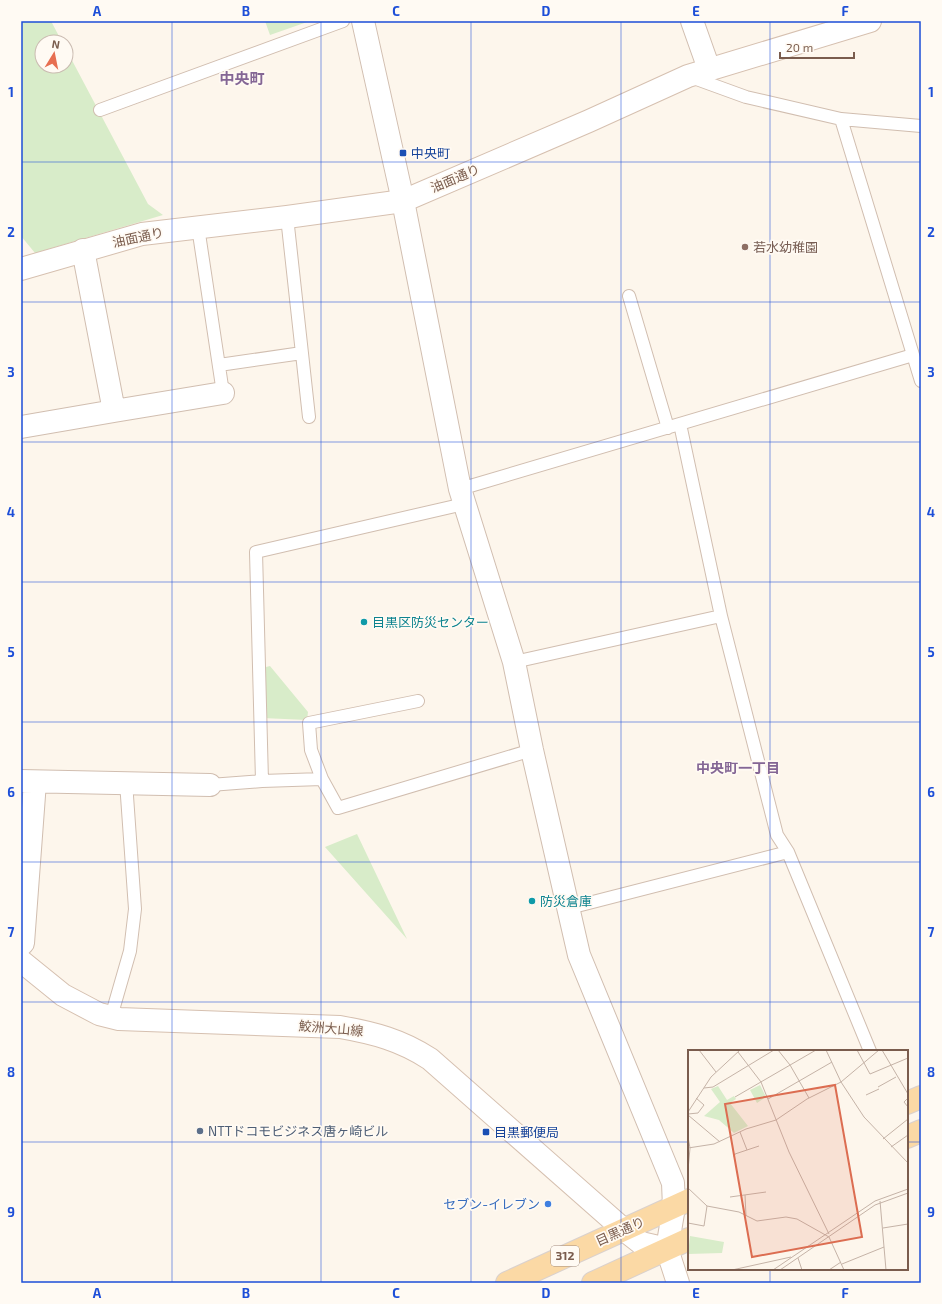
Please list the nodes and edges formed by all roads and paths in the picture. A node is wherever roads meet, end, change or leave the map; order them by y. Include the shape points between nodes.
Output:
1 (343, 21) edge
2 (364, 21) edge
3 (692, 21) edge
4 (870, 21) edge
5 (709, 69) junction
6 (688, 76) junction
7 (100, 110) dead end
8 (841, 119) junction
9 (921, 126) edge
10 (403, 201) junction
11 (287, 217) junction
12 (198, 228) junction
13 (83, 250) junction
14 (21, 269) edge
15 (629, 296) dead end
16 (302, 353) junction
17 (913, 355) junction
18 (219, 365) junction
19 (921, 381) edge
20 (223, 393) joint
21 (114, 411) junction
22 (309, 417) dead end
23 (680, 424) junction
24 (21, 427) edge
25 (668, 428) junction
26 (462, 497) junction
27 (721, 616) junction
28 (514, 662) junction
29 (418, 701) dead end
30 (532, 750) junction
31 (322, 779) junction
32 (28, 781) edge
33 (262, 781) junction
34 (126, 782) junction
35 (210, 785) joint
36 (788, 852) junction
37 (569, 912) junction
38 (21, 945) edge
39 (21, 961) edge
40 (111, 1017) junction
41 (870, 1050) edge
42 (921, 1097) edge
43 (908, 1103) edge
44 (921, 1131) edge
45 (908, 1138) edge
46 (681, 1204) edge
47 (623, 1229) junction
48 (688, 1238) edge
49 (666, 1249) junction
50 (507, 1283) edge
51 (593, 1283) edge
52 (678, 1283) edge

1 - 7 lane
2 - 10 street
3 - 5 street
4 - 5 street, 油面通り
5 - 6 street, 油面通り
6 - 8 lane via 746,97
6 - 10 street, 油面通り
8 - 9 lane
8 - 17 lane
10 - 11 street, 油面通り
10 - 26 street
11 - 12 street, 油面通り
11 - 16 lane
12 - 13 street, 油面通り via 142,234
12 - 18 lane
13 - 14 street, 油面通り
13 - 21 street
15 - 25 lane
16 - 18 lane
16 - 22 lane
17 - 19 lane
17 - 23 lane
18 - 20 lane
20 - 21 street
21 - 24 street
23 - 25 lane
23 - 27 lane
25 - 26 lane
26 - 28 street
26 - 33 lane via 256,552
27 - 28 lane
27 - 36 lane via 777,836
28 - 30 street
29 - 31 lane via 309,723 311,750
30 - 31 lane via 338,808
30 - 37 street
31 - 33 lane
32 - 34 street
32 - 38 street
33 - 35 lane
34 - 35 street
34 - 40 lane via 135,909 130,951
36 - 37 lane via 577,906
36 - 41 lane
37 - 46 street via 579,955
39 - 40 street, 鮫洲大山線 via 63,995 99,1014
40 - 47 street, 鮫洲大山線 via 340,1027 392,1039 430,1059
42 - 43 main road
44 - 45 main road
46 - 47 main road, 目黒通り / 312
46 - 49 street
47 - 49 street, 鮫洲大山線 via 641,1243
47 - 50 main road, 目黒通り / 312
48 - 49 main road
49 - 51 main road
49 - 52 street

